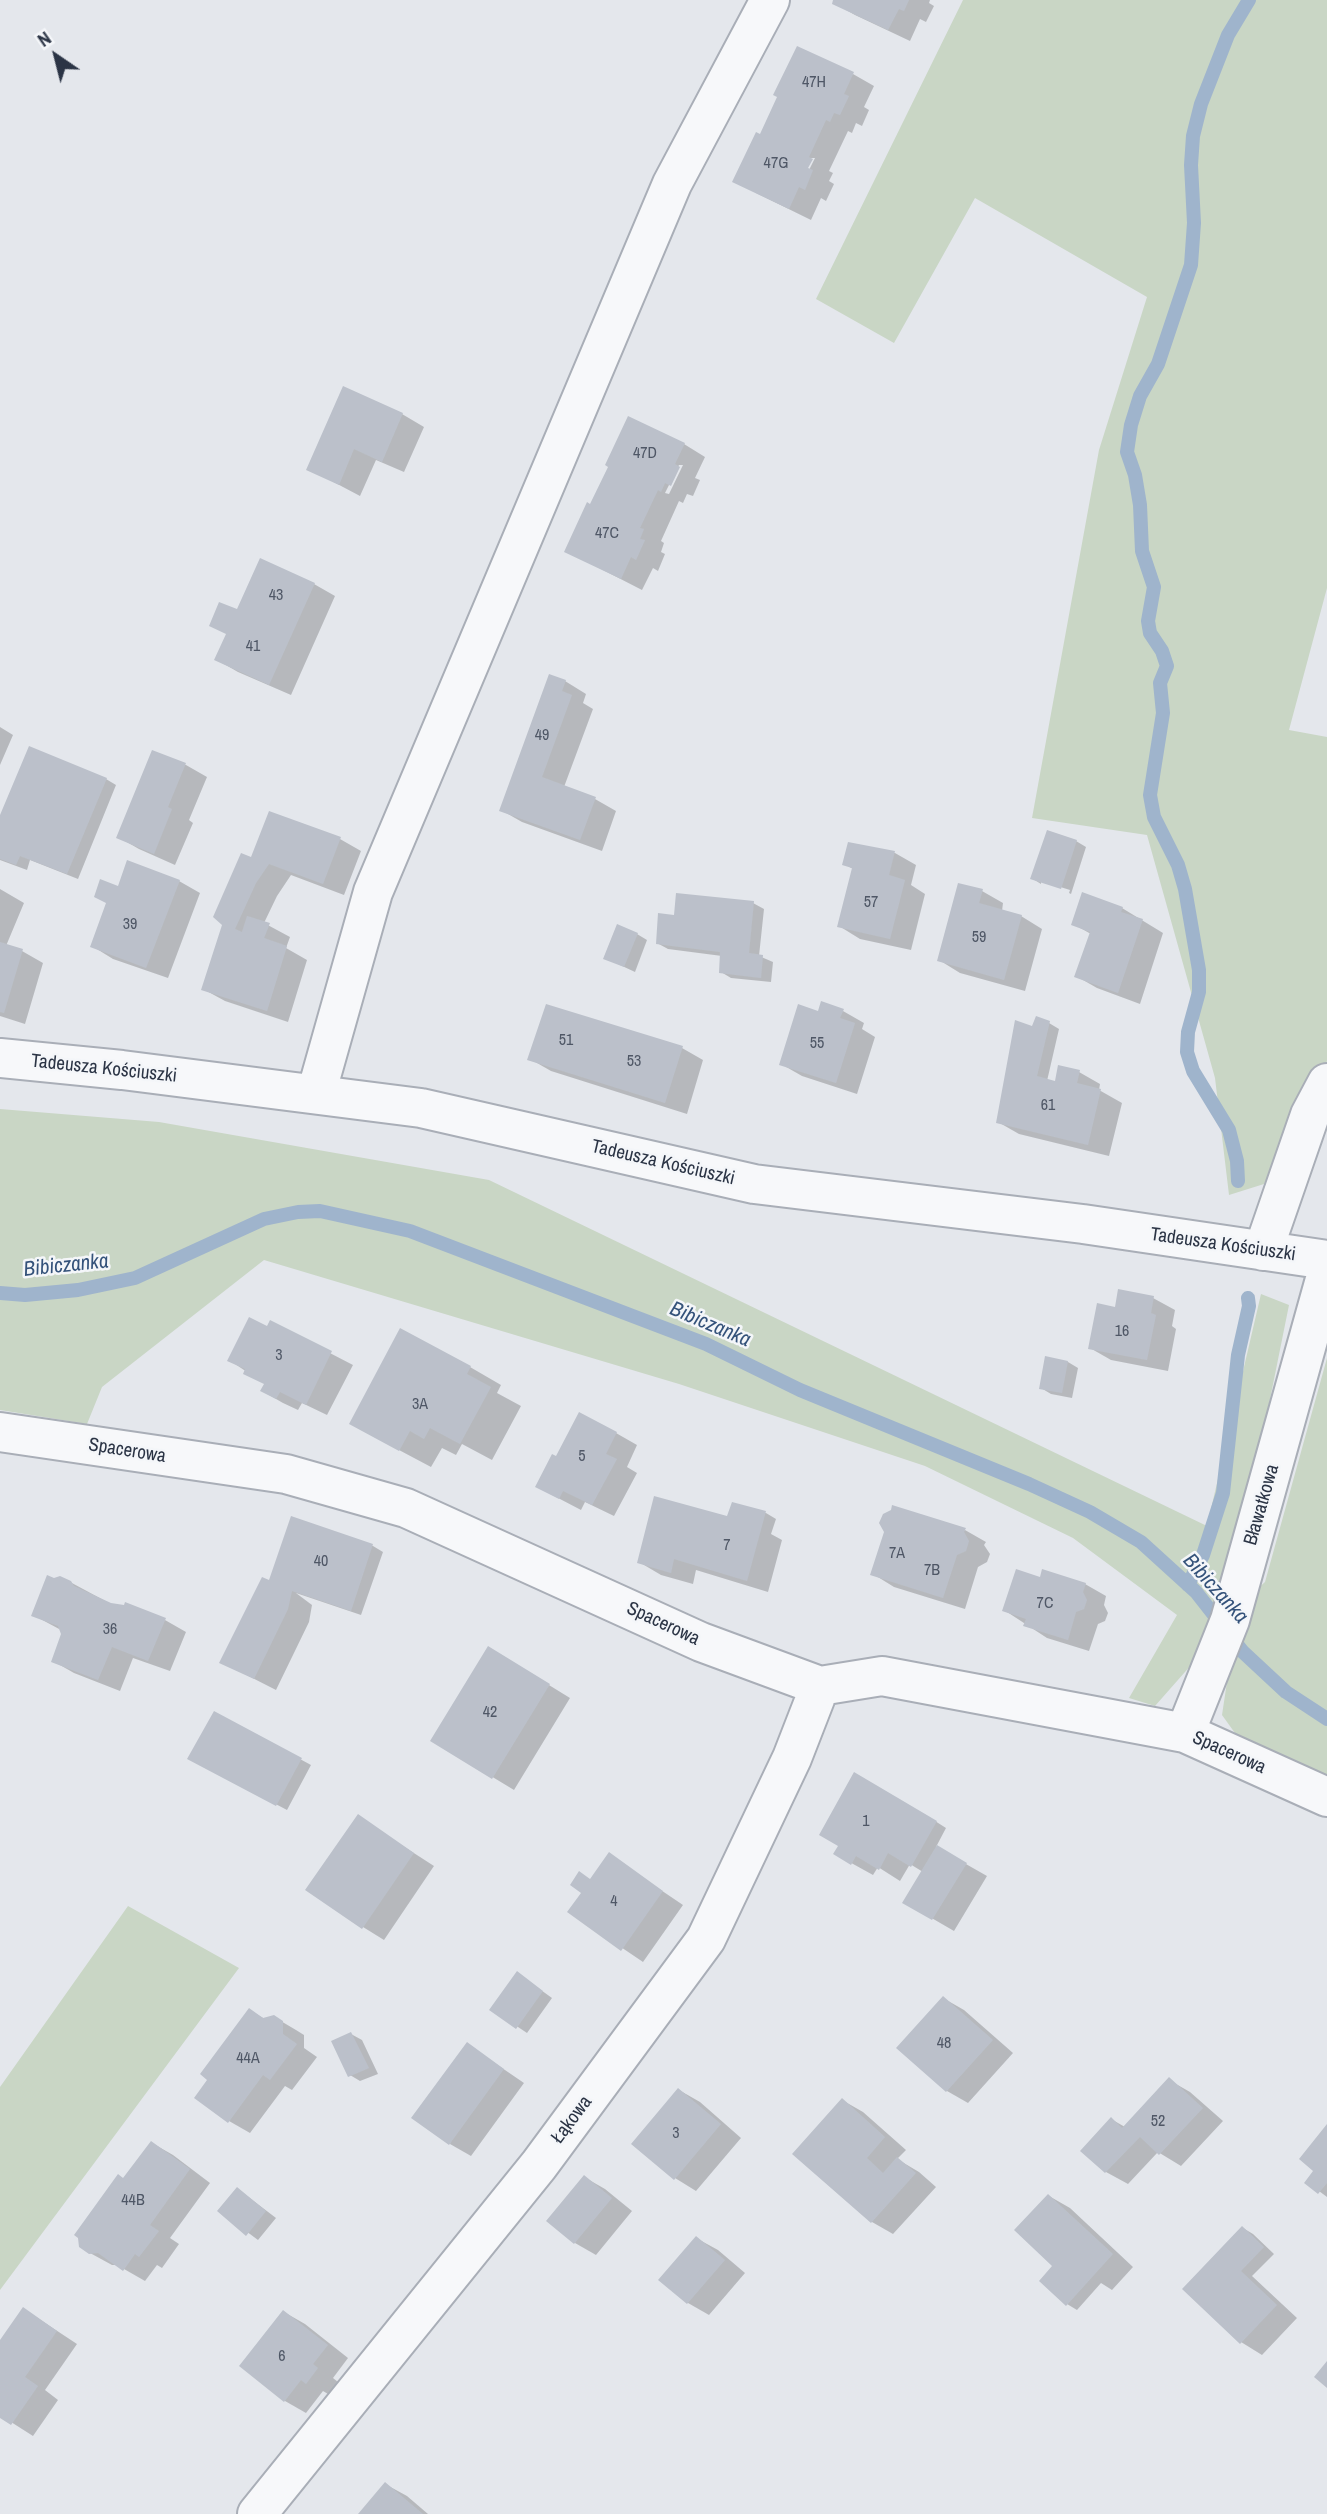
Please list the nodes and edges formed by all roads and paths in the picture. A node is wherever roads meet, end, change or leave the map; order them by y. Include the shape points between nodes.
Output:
1 (770, 0) edge
2 (0, 1058) edge
3 (1327, 1083) edge
4 (316, 1094) junction
5 (1263, 1251) junction
6 (1327, 1260) edge
7 (1327, 1272) edge
8 (0, 1432) edge
9 (820, 1686) junction
10 (1185, 1733) junction
11 (1327, 1797) edge
12 (257, 2514) edge

1 - 4 street via 672,184 373,892
2 - 4 street, Tadeusza Kościuszki
3 - 5 street via 1310,1115
4 - 5 street, Tadeusza Kościuszki via 421,1108 754,1184
5 - 6 street, Tadeusza Kościuszki
7 - 10 street, Bławatkowa via 1224,1635
8 - 9 street, Spacerowa via 286,1474 406,1508 701,1642
9 - 10 street, Spacerowa via 881,1676
9 - 12 street, Łąkowa via 792,1758 706,1939 539,2165
10 - 11 street, Spacerowa

